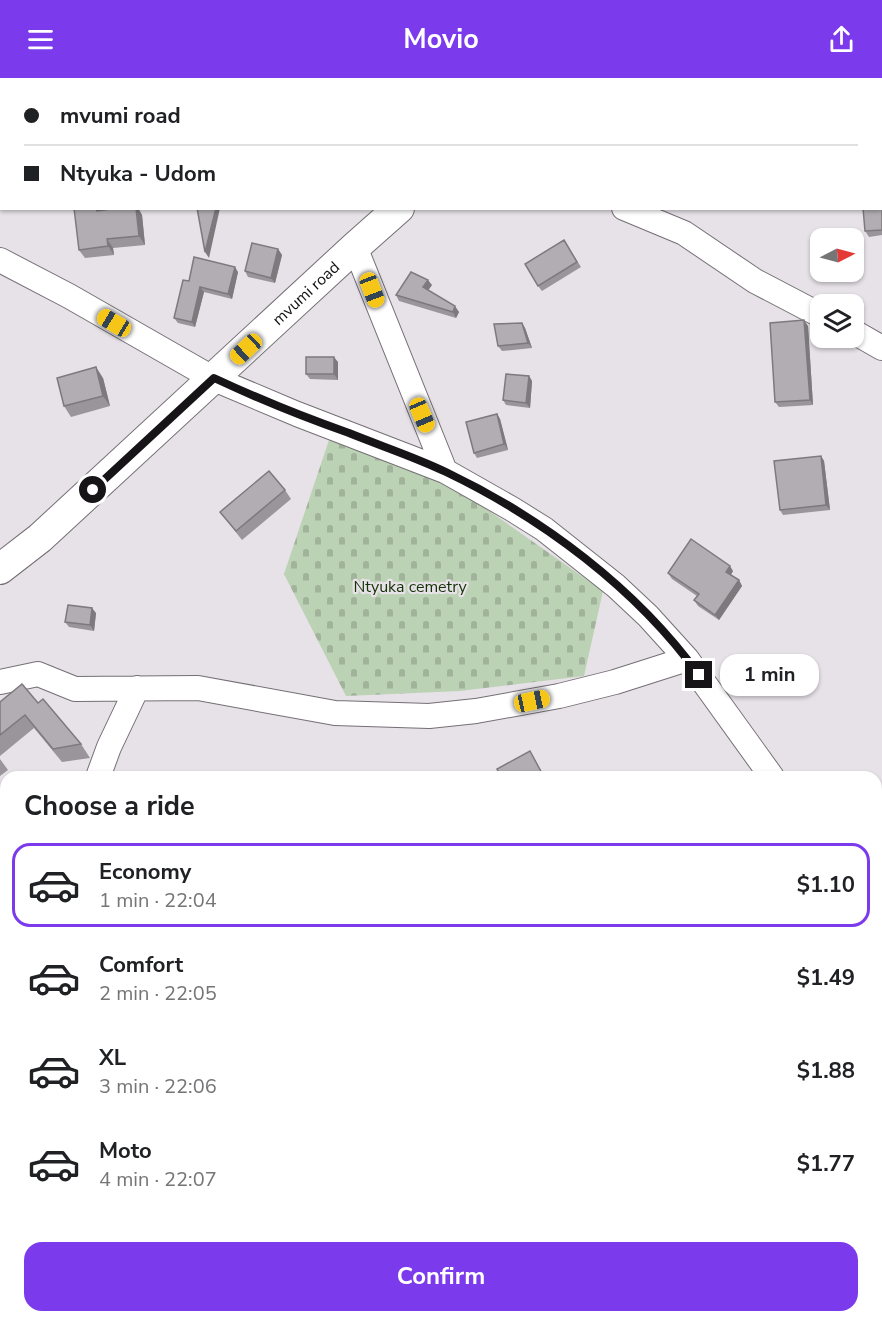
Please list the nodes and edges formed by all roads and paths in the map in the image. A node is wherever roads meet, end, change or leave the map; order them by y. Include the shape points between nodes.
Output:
1 (397, 210) edge
2 (629, 210) edge
3 (355, 247) junction
4 (0, 260) edge
5 (810, 310) edge
6 (864, 338) edge
7 (882, 348) edge
8 (214, 378) junction
9 (445, 471) junction
10 (0, 569) edge
11 (687, 659) junction
12 (0, 682) edge
13 (137, 688) junction
14 (100, 771) edge
15 (768, 771) edge

1 - 3 street, mvumi road
2 - 5 street via 684,233 755,280
3 - 8 street, mvumi road
3 - 9 street
4 - 8 street
6 - 7 street
8 - 9 street
8 - 10 street, mvumi road via 40,538
9 - 11 street via 512,509 581,557 648,616
11 - 13 street via 560,696 429,716 334,713 198,688
11 - 15 street
12 - 13 street via 38,674 75,689
13 - 14 street

